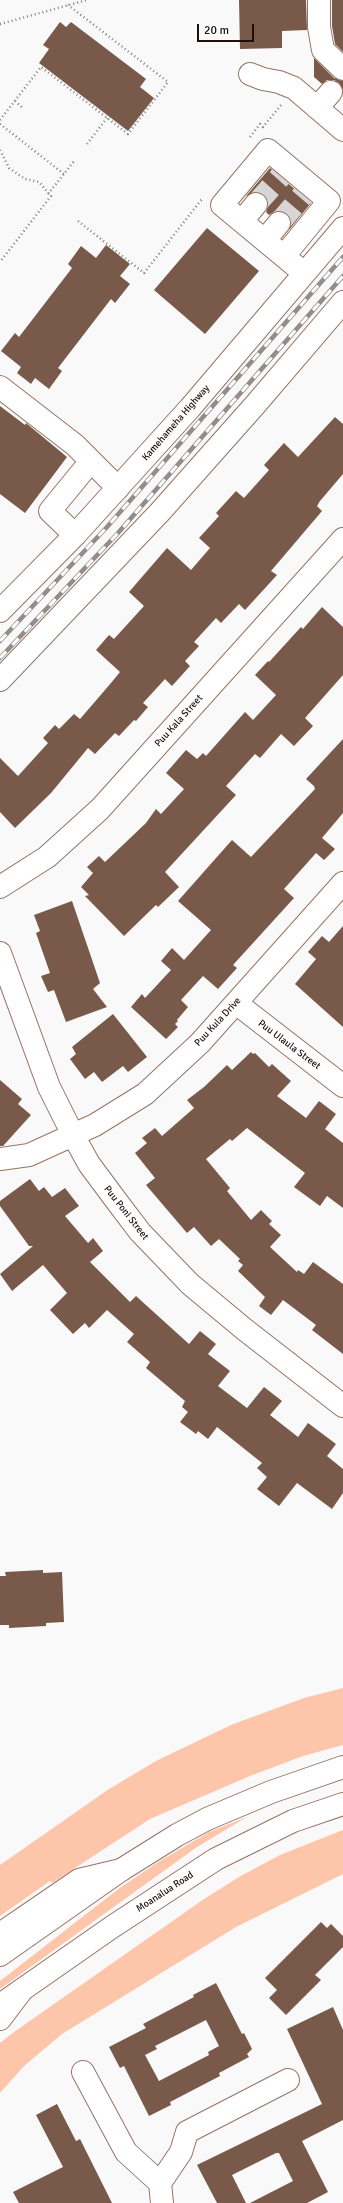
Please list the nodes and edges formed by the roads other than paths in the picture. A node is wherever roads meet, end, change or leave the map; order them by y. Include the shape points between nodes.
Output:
1 (319, 0) edge
2 (343, 69) edge
3 (250, 74) dead end
4 (343, 130) edge
5 (256, 204) tunnel mouth
6 (336, 207) edge
7 (242, 221) junction
8 (279, 223) tunnel mouth
9 (343, 228) edge
10 (265, 240) junction
11 (284, 256) junction
12 (304, 273) junction
13 (343, 302) edge
14 (0, 387) edge
15 (91, 461) junction
16 (118, 488) junction
17 (75, 534) junction
18 (343, 539) edge
19 (0, 611) edge
20 (0, 680) edge
21 (343, 883) edge
22 (0, 887) edge
23 (0, 953) edge
24 (236, 1004) junction
25 (343, 1086) edge
26 (73, 1135) junction
27 (0, 1159) edge
28 (343, 1406) edge
29 (343, 1767) edge
30 (343, 1804) edge
31 (121, 1870) junction
32 (0, 1934) edge
33 (0, 1955) edge
34 (22, 1990) junction
35 (0, 2005) edge
36 (0, 2019) edge
37 (83, 2072) dead end
38 (288, 2080) dead end
39 (161, 2193) edge

1 - 2 main road via 322,50
3 - 4 main road via 263,80 279,82 324,100
5 - 7 main road
6 - 7 main road via 307,190 285,171 268,150 222,204
6 - 11 main road
7 - 10 main road
8 - 10 main road
9 - 12 main road, Kamehameha Highway
10 - 11 main road
11 - 12 main road
12 - 16 main road, Kamehameha Highway via 190,408
13 - 20 main road via 160,512
14 - 15 main road via 75,445
15 - 16 main road
15 - 17 main road via 50,511
16 - 17 main road, Kamehameha Highway
17 - 19 main road, Kamehameha Highway
18 - 22 main road, Puu Kala Street via 95,814 47,857
21 - 24 main road, Puu Kula Drive
23 - 26 main road, Puu Poni Street via 47,1080
24 - 25 main road, Puu Ulaula Street
24 - 26 main road, Puu Kula Drive via 200,1043 145,1094 95,1125
26 - 27 main road, Puu Kula Drive via 29,1155
26 - 28 main road, Puu Poni Street via 115,1200 174,1269 214,1306
29 - 31 main road via 271,1792 207,1819 176,1835
30 - 34 main road, Moanalua Road via 294,1821 216,1859
31 - 32 main road via 79,1880
31 - 33 main road
34 - 35 main road, Moanalua Road
34 - 36 main road
37 - 39 main road via 126,2152
38 - 39 main road via 187,2132

